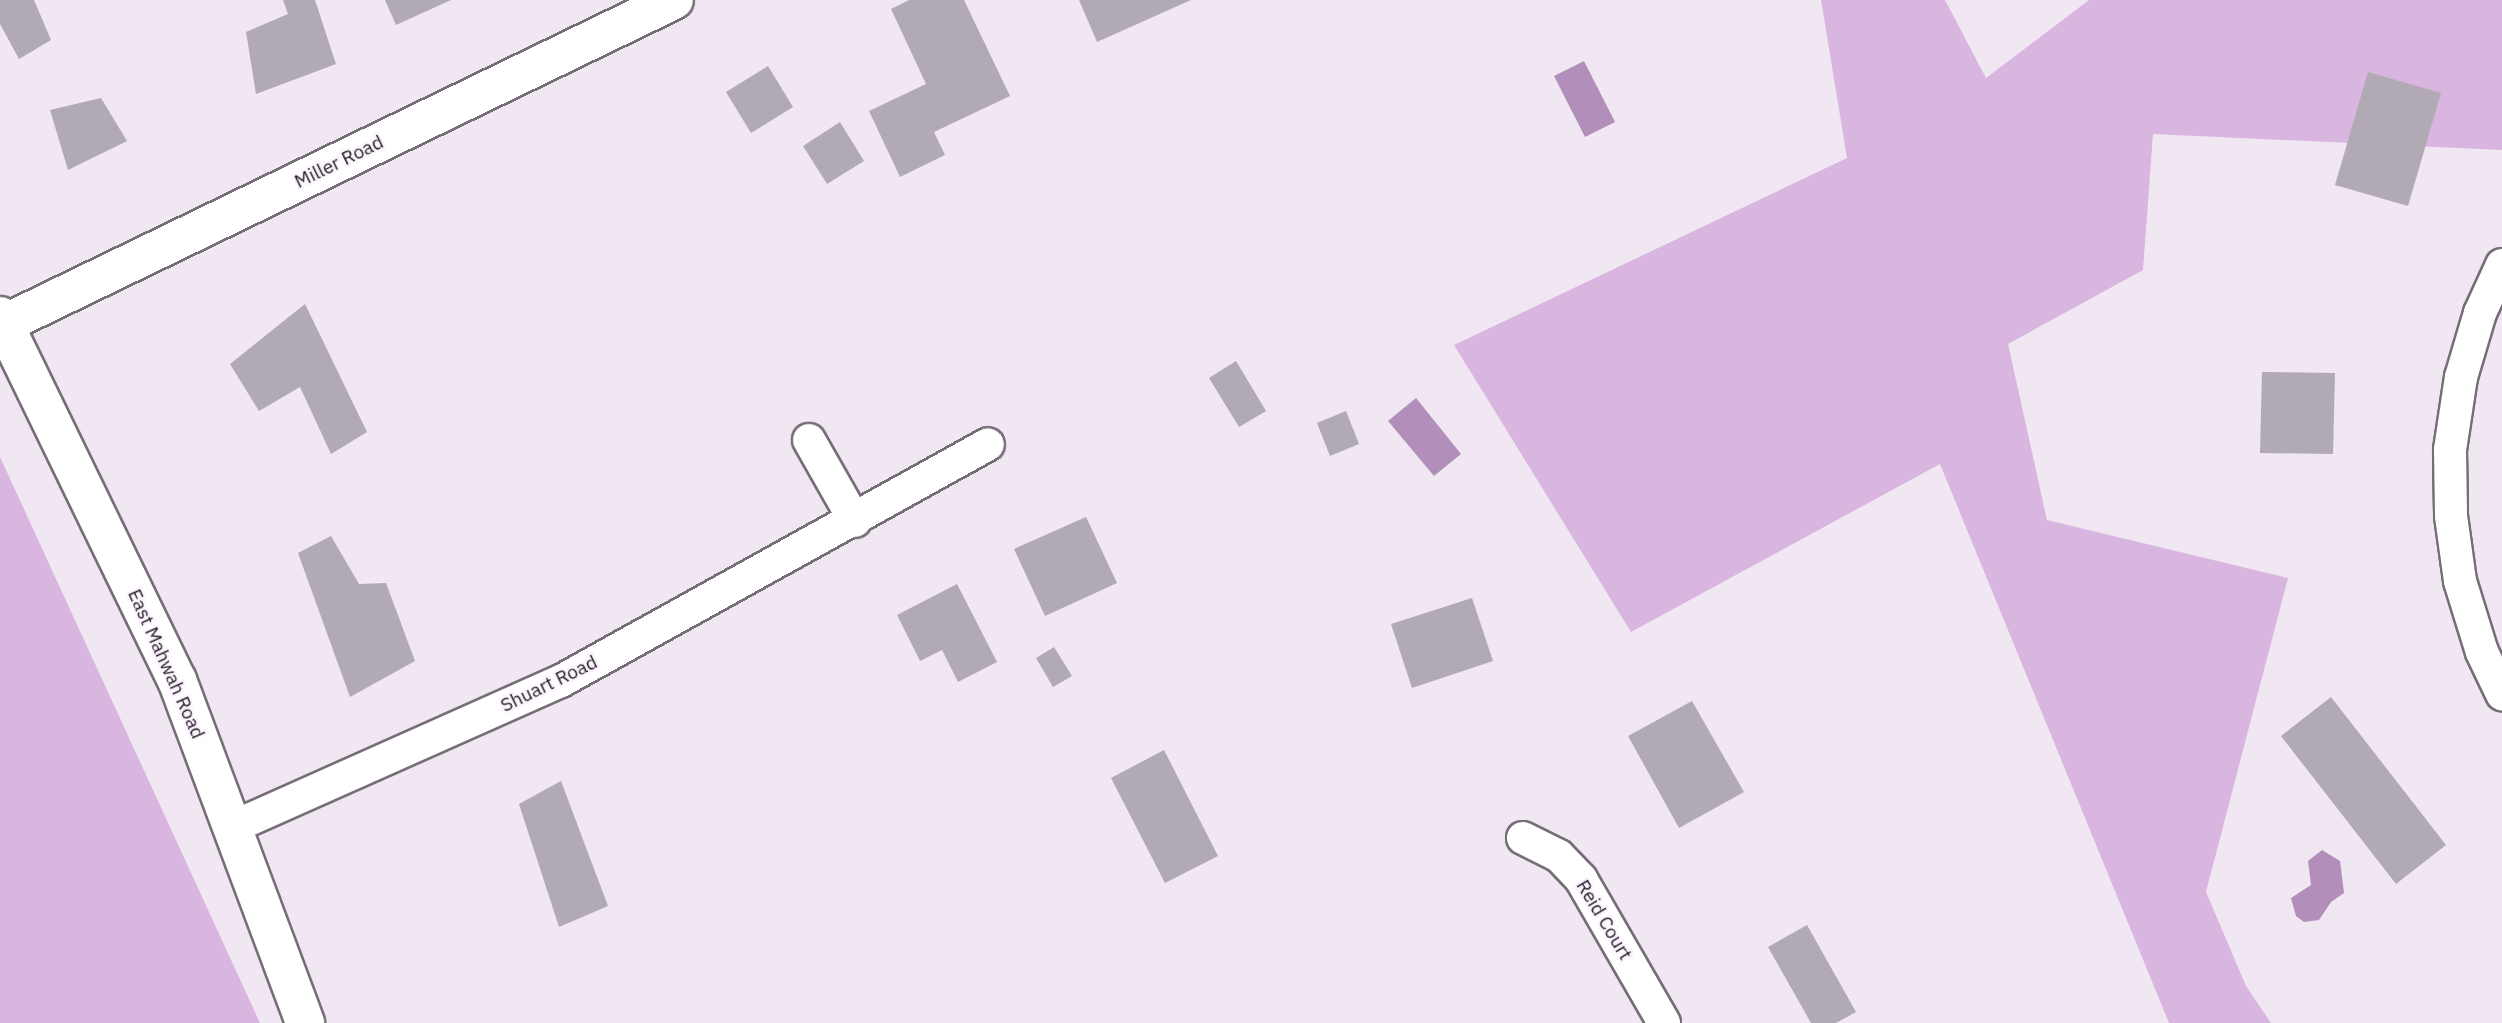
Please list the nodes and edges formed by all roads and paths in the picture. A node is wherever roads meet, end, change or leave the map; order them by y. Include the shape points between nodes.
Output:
1 (674, 0) edge
2 (2502, 265) edge
3 (2, 320) edge
4 (809, 440) dead end
5 (988, 443) dead end
6 (855, 520) junction
7 (2502, 694) edge
8 (233, 827) junction
9 (1523, 838) dead end
10 (304, 1023) edge
11 (1664, 1023) edge

1 - 3 street, Miller Road
2 - 7 street via 2480,313 2461,377 2450,450 2451,516 2460,581 2482,652
3 - 8 street, East Mahwah Road via 177,680
4 - 6 street
5 - 6 street, Shuart Road
6 - 8 street, Shuart Road via 561,681
8 - 10 street, East Mahwah Road
9 - 11 street, Reid Court via 1559,856 1581,879

